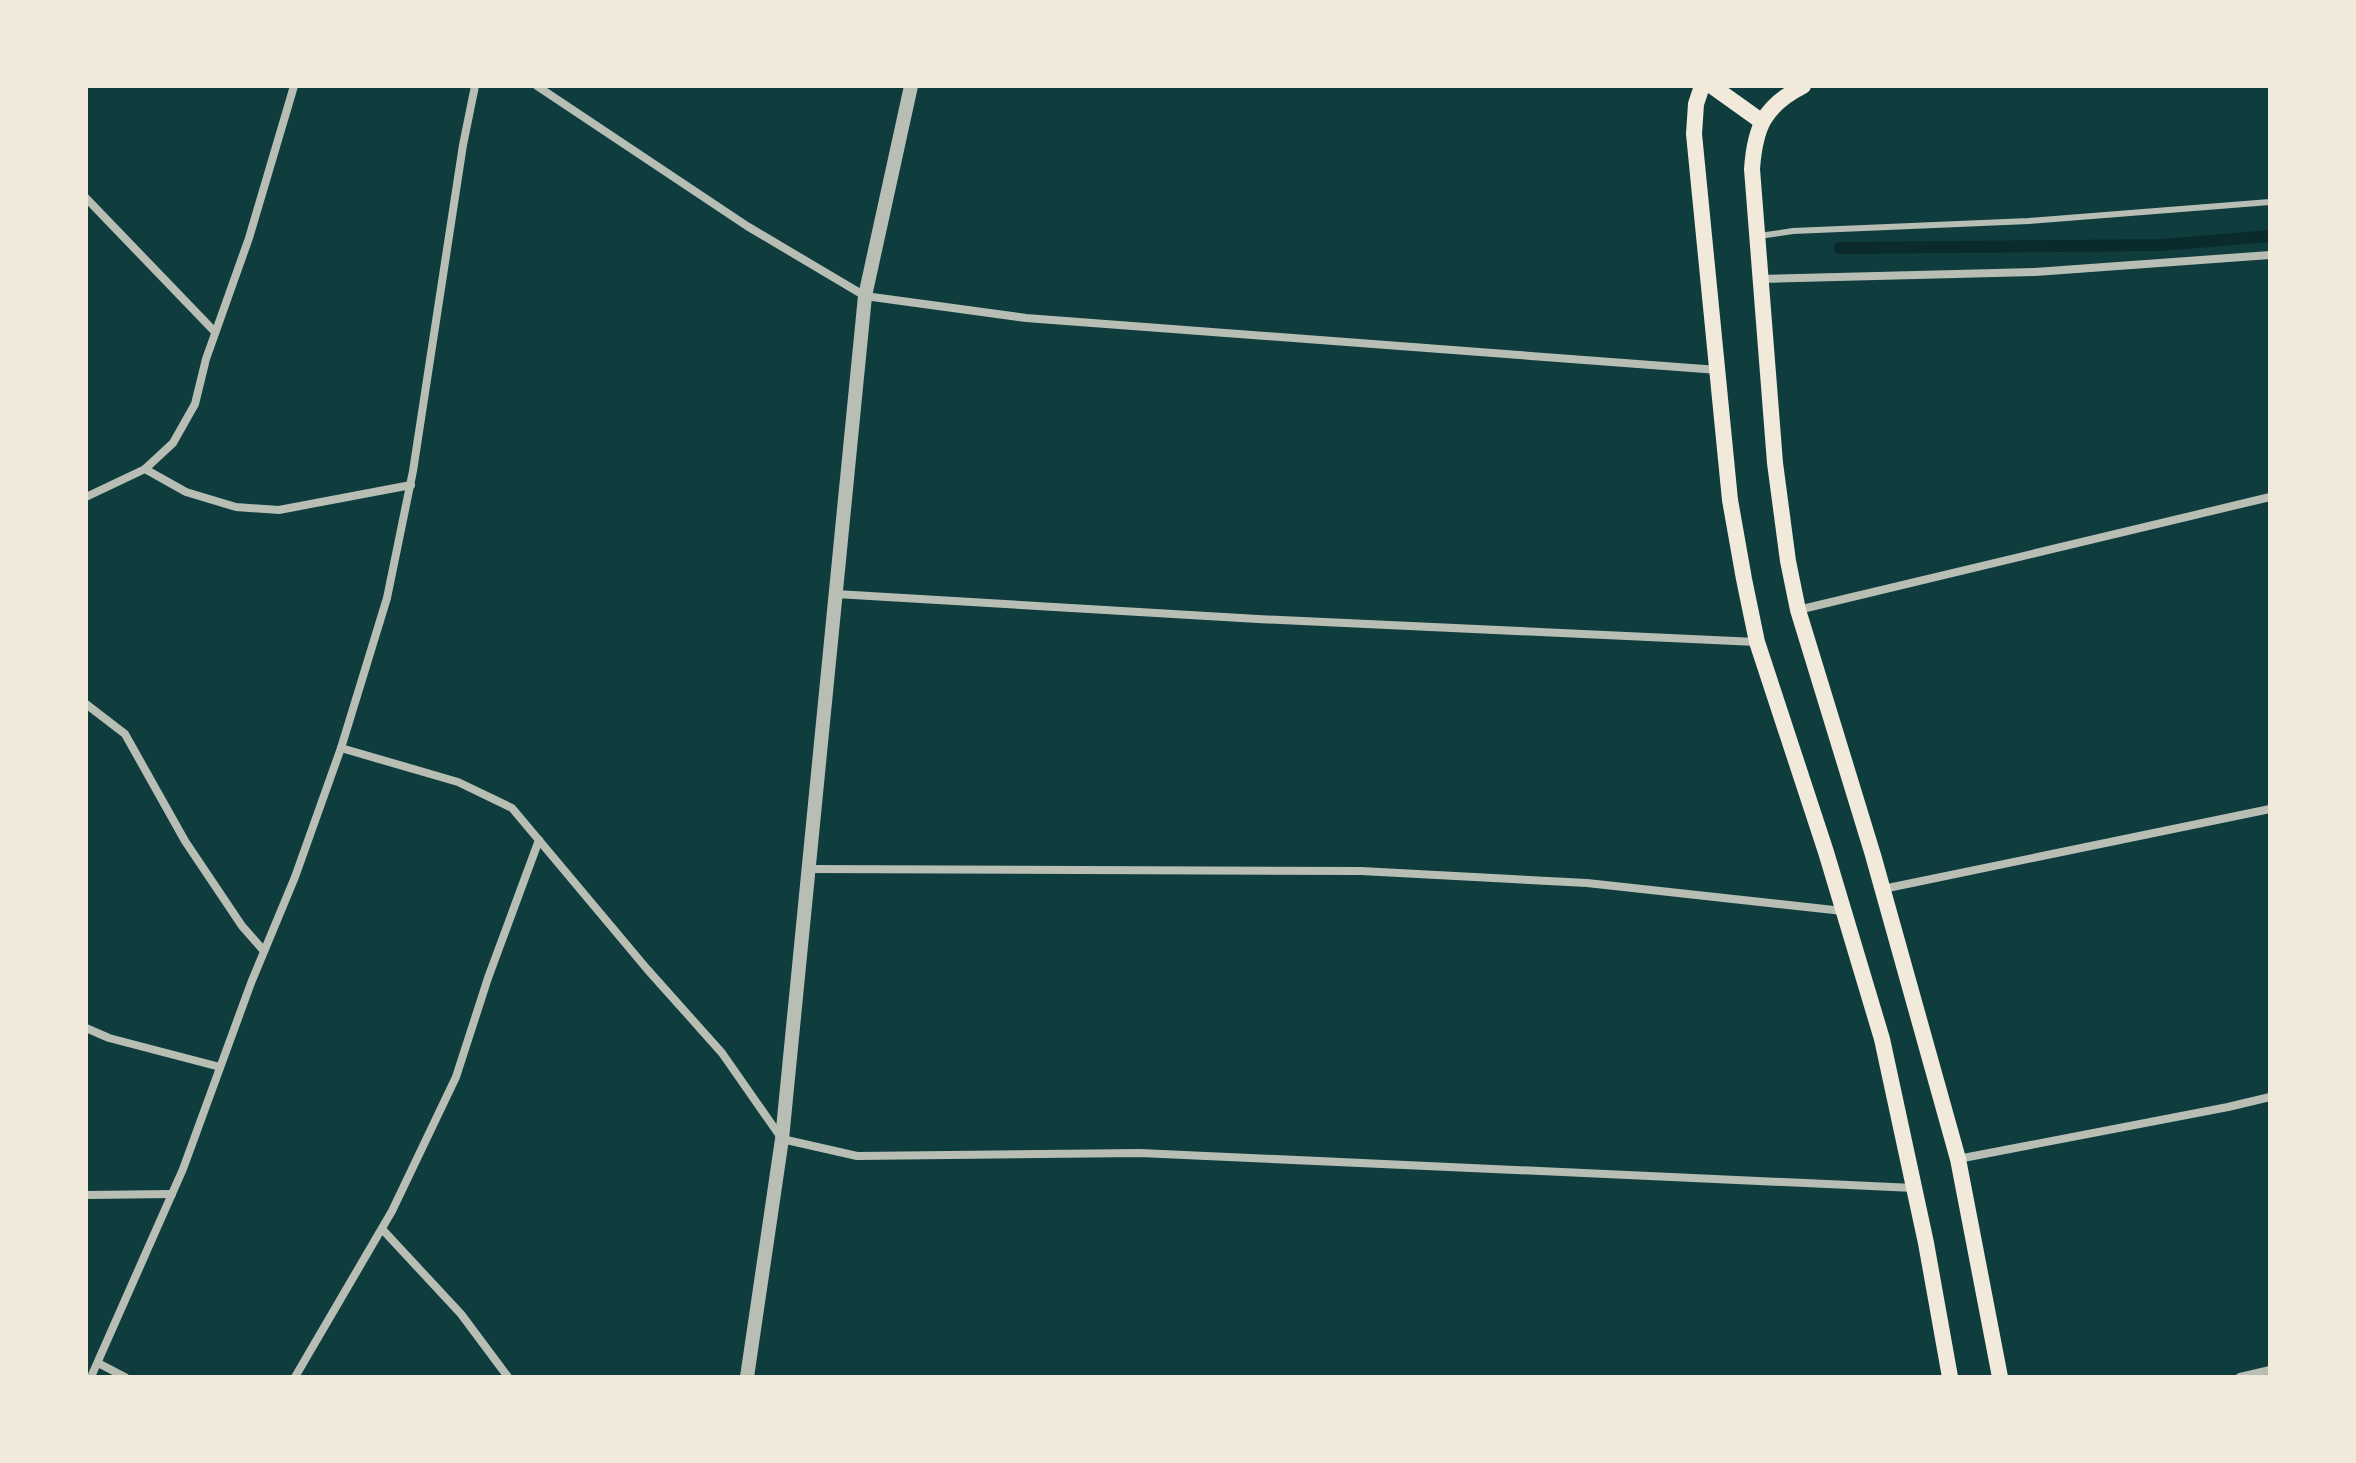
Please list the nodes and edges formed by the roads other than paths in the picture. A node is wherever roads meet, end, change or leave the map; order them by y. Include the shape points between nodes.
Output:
1 (294, 86) edge
2 (475, 86) edge
3 (537, 86) edge
4 (911, 86) edge
5 (1702, 86) edge
6 (1712, 86) edge
7 (1803, 86) edge
8 (1761, 121) junction
9 (86, 198) edge
10 (2270, 202) edge
11 (1755, 237) junction
12 (2270, 255) edge
13 (1760, 279) junction
14 (865, 296) junction
15 (215, 332) junction
16 (1718, 370) junction
17 (145, 469) junction
18 (411, 485) junction
19 (86, 497) edge
20 (2270, 497) edge
21 (836, 594) junction
22 (1798, 610) junction
23 (1757, 642) junction
24 (86, 704) edge
25 (341, 748) junction
26 (2270, 809) edge
27 (539, 840) junction
28 (809, 869) junction
29 (1882, 889) junction
30 (1844, 911) junction
31 (264, 951) junction
32 (86, 1028) edge
33 (220, 1067) junction
34 (2270, 1097) edge
35 (782, 1139) junction
36 (1958, 1159) junction
37 (1914, 1188) junction
38 (172, 1194) junction
39 (86, 1195) edge
40 (382, 1229) junction
41 (98, 1363) junction
42 (2270, 1370) edge
43 (91, 1377) edge
44 (125, 1377) edge
45 (295, 1377) edge
46 (508, 1377) edge
47 (747, 1377) edge
48 (1950, 1377) edge
49 (2000, 1377) edge
50 (2240, 1377) edge

1 - 15 street
2 - 18 street
3 - 14 street via 747,226
4 - 14 street
5 - 16 main road via 1694,134
6 - 8 main road
7 - 8 main road
8 - 11 main road via 1752,169
9 - 15 street
10 - 11 lane
11 - 13 main road
12 - 13 street via 2035,272
13 - 22 main road via 1775,463
14 - 16 street via 1026,318
14 - 21 street
15 - 17 street via 195,404 173,443
16 - 23 main road via 1730,500
17 - 18 street via 186,492 236,507 279,510
17 - 19 street
18 - 25 street via 387,598
20 - 22 street
21 - 23 street
21 - 28 street
22 - 29 main road
23 - 30 main road
24 - 31 street via 125,734 185,841
25 - 27 street via 458,782 512,808
25 - 31 street
26 - 29 street
27 - 35 street via 722,1053
27 - 40 street via 456,1077
28 - 30 street via 1361,871 1587,883
28 - 35 street
29 - 36 main road
30 - 37 main road via 1882,1039
31 - 33 street
32 - 33 street
33 - 38 street
34 - 36 street
35 - 37 street via 857,1156 1140,1153
35 - 47 street
36 - 49 main road
37 - 48 main road
38 - 39 street
38 - 41 street
40 - 45 street
40 - 46 street via 461,1314
41 - 43 street
41 - 44 street
42 - 50 street

